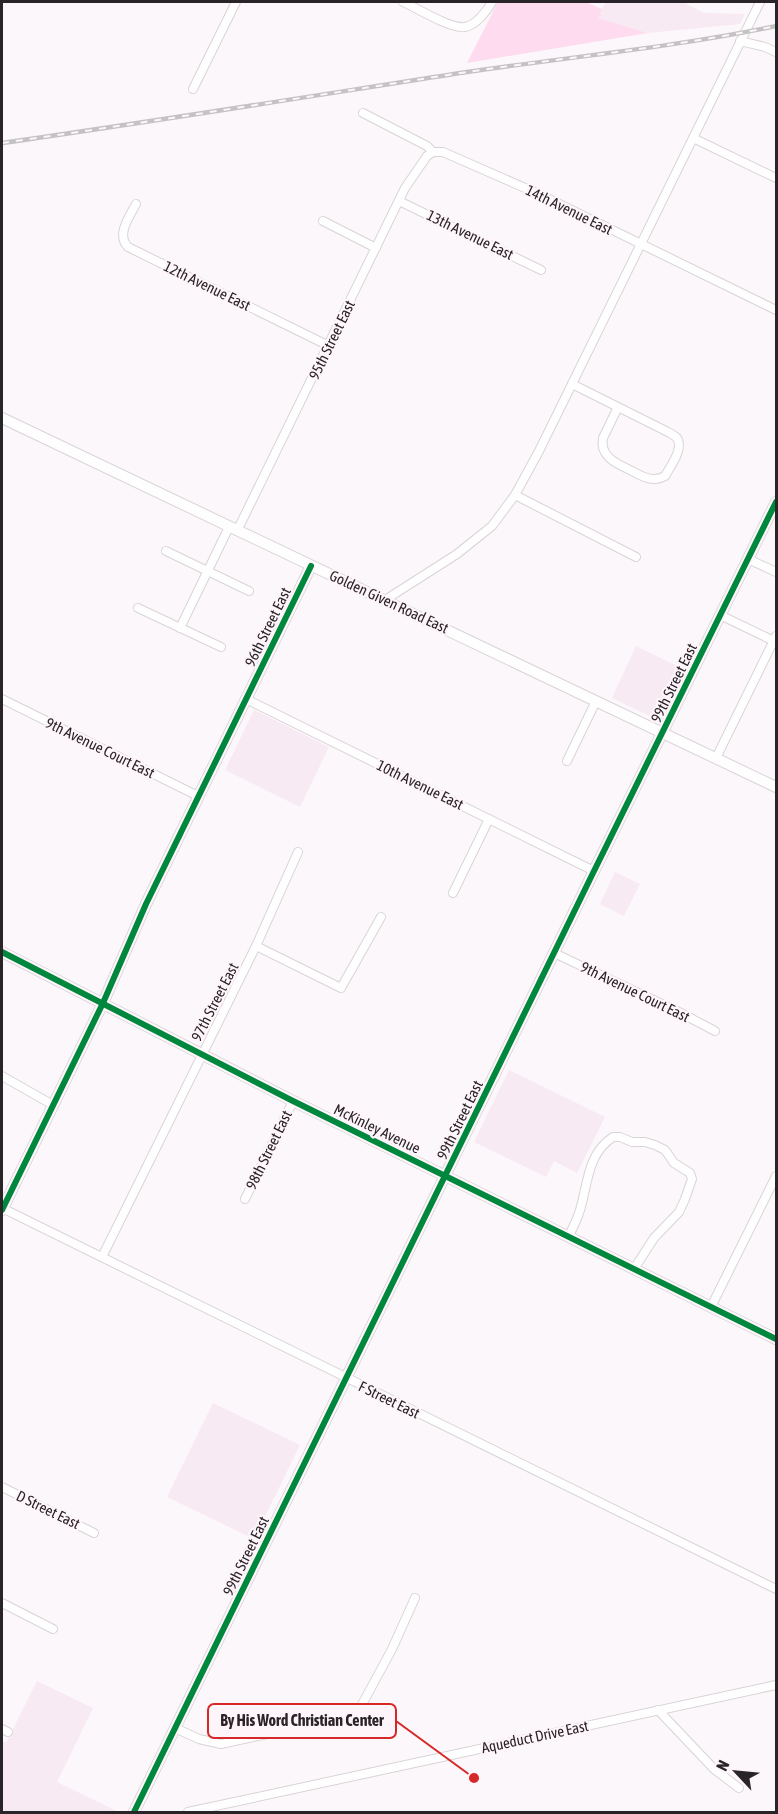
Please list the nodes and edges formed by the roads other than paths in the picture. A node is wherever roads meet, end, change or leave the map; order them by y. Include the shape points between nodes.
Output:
1 (236, 2) edge
2 (403, 2) edge
3 (492, 2) edge
4 (760, 2) edge
5 (740, 41) junction
6 (777, 52) edge
7 (193, 90) dead end
8 (363, 113) dead end
9 (693, 138) junction
10 (433, 152) junction
11 (777, 178) edge
12 (399, 201) junction
13 (136, 204) dead end
14 (323, 221) dead end
15 (641, 244) junction
16 (376, 248) junction
17 (541, 270) dead end
18 (777, 310) edge
19 (329, 346) junction
20 (572, 384) junction
21 (618, 407) junction
22 (2, 418) edge
23 (515, 495) junction
24 (777, 502) edge
25 (233, 529) junction
26 (166, 551) dead end
27 (636, 557) dead end
28 (748, 559) junction
29 (311, 566) junction
30 (208, 571) junction
31 (777, 572) edge
32 (249, 591) dead end
33 (385, 600) junction
34 (138, 608) dead end
35 (720, 615) junction
36 (180, 628) junction
37 (775, 639) edge
38 (221, 647) dead end
39 (2, 699) edge
40 (246, 699) junction
41 (596, 701) junction
42 (663, 733) junction
43 (716, 758) junction
44 (567, 761) dead end
45 (777, 787) edge
46 (198, 796) junction
47 (489, 819) junction
48 (298, 852) dead end
49 (594, 871) junction
50 (453, 893) dead end
51 (381, 917) dead end
52 (256, 946) junction
53 (2, 952) edge
54 (554, 953) junction
55 (103, 1004) junction
56 (715, 1031) dead end
57 (201, 1055) junction
58 (2, 1076) edge
59 (294, 1101) junction
60 (53, 1106) junction
61 (777, 1176) edge
62 (446, 1177) junction
63 (245, 1199) dead end
64 (2, 1209) edge
65 (568, 1237) junction
66 (102, 1257) junction
67 (634, 1269) junction
68 (711, 1307) junction
69 (777, 1339) edge
70 (346, 1379) junction
71 (2, 1487) edge
72 (94, 1533) dead end
73 (777, 1589) edge
74 (415, 1598) dead end
75 (2, 1604) edge
76 (53, 1629) dead end
77 (777, 1684) edge
78 (658, 1710) junction
79 (175, 1728) junction
80 (739, 1788) dead end
81 (134, 1812) edge
82 (188, 1812) edge

1 - 7 street
2 - 3 street via 460,27 480,18
4 - 5 street
5 - 6 street
5 - 9 street
8 - 10 street, 14th Avenue East
9 - 11 street
9 - 15 street
10 - 12 street, 95th Street East via 414,174
10 - 15 street, 14th Avenue East via 443,152 541,195
12 - 16 street, 95th Street East
12 - 17 street, 13th Avenue East
13 - 19 street, 12th Avenue East via 123,231 128,247
14 - 16 street
15 - 18 street, 14th Avenue East
15 - 20 street
16 - 19 street, 95th Street East
19 - 25 street, 95th Street East
20 - 21 street
20 - 23 street
21 - 21 street via 676,438 678,451 664,476 646,478 606,455 602,443
22 - 25 street, Golden Given Road East
23 - 27 street
23 - 33 street via 492,526 473,542
24 - 28 street, 99th Street East
25 - 29 street, Golden Given Road East
25 - 30 street, 95th Street East
26 - 30 street
28 - 31 street
28 - 35 street, 99th Street East
29 - 33 street, Golden Given Road East
29 - 40 street, 96th Street East
30 - 32 street
30 - 36 street, 95th Street East
33 - 41 street, Golden Given Road East
34 - 36 street
35 - 37 street
35 - 42 street, 99th Street East
36 - 38 street
37 - 43 street
39 - 46 street, 9th Avenue Court East
40 - 46 street, 96th Street East
40 - 47 street, 10th Avenue East
41 - 42 street, Golden Given Road East
41 - 44 street
42 - 43 street, Golden Given Road East
42 - 49 street, 99th Street East
43 - 45 street, Golden Given Road East
46 - 55 street, 96th Street East
47 - 49 street, 10th Avenue East
47 - 50 street
48 - 52 street, 97th Street East
49 - 54 street, 99th Street East
51 - 52 street via 341,988
52 - 57 street, 97th Street East
53 - 55 street, McKinley Avenue
54 - 56 street, 9th Avenue Court East
54 - 62 street, 99th Street East
55 - 57 street, McKinley Avenue
55 - 60 street, 96th Street East
57 - 59 street, McKinley Avenue
57 - 66 street, 97th Street East
58 - 60 street
59 - 62 street, McKinley Avenue
59 - 63 street, 98th Street East
60 - 64 street, 96th Street East
61 - 68 street
62 - 65 street, McKinley Avenue
62 - 70 street, 99th Street East
64 - 66 street, F Street East
65 - 67 street, McKinley Avenue
65 - 67 street via 580,1211 588,1170 601,1146 613,1137 655,1145 665,1150 692,1179 679,1212 646,1247
66 - 70 street, F Street East
67 - 68 street, McKinley Avenue
68 - 69 street, McKinley Avenue
70 - 73 street, F Street East
70 - 79 street, 99th Street East
71 - 72 street, D Street East
74 - 79 street via 358,1713 221,1744
75 - 76 street
77 - 78 street, Aqueduct Drive East
78 - 80 street via 714,1769
78 - 82 street, Aqueduct Drive East
79 - 81 street, 99th Street East

